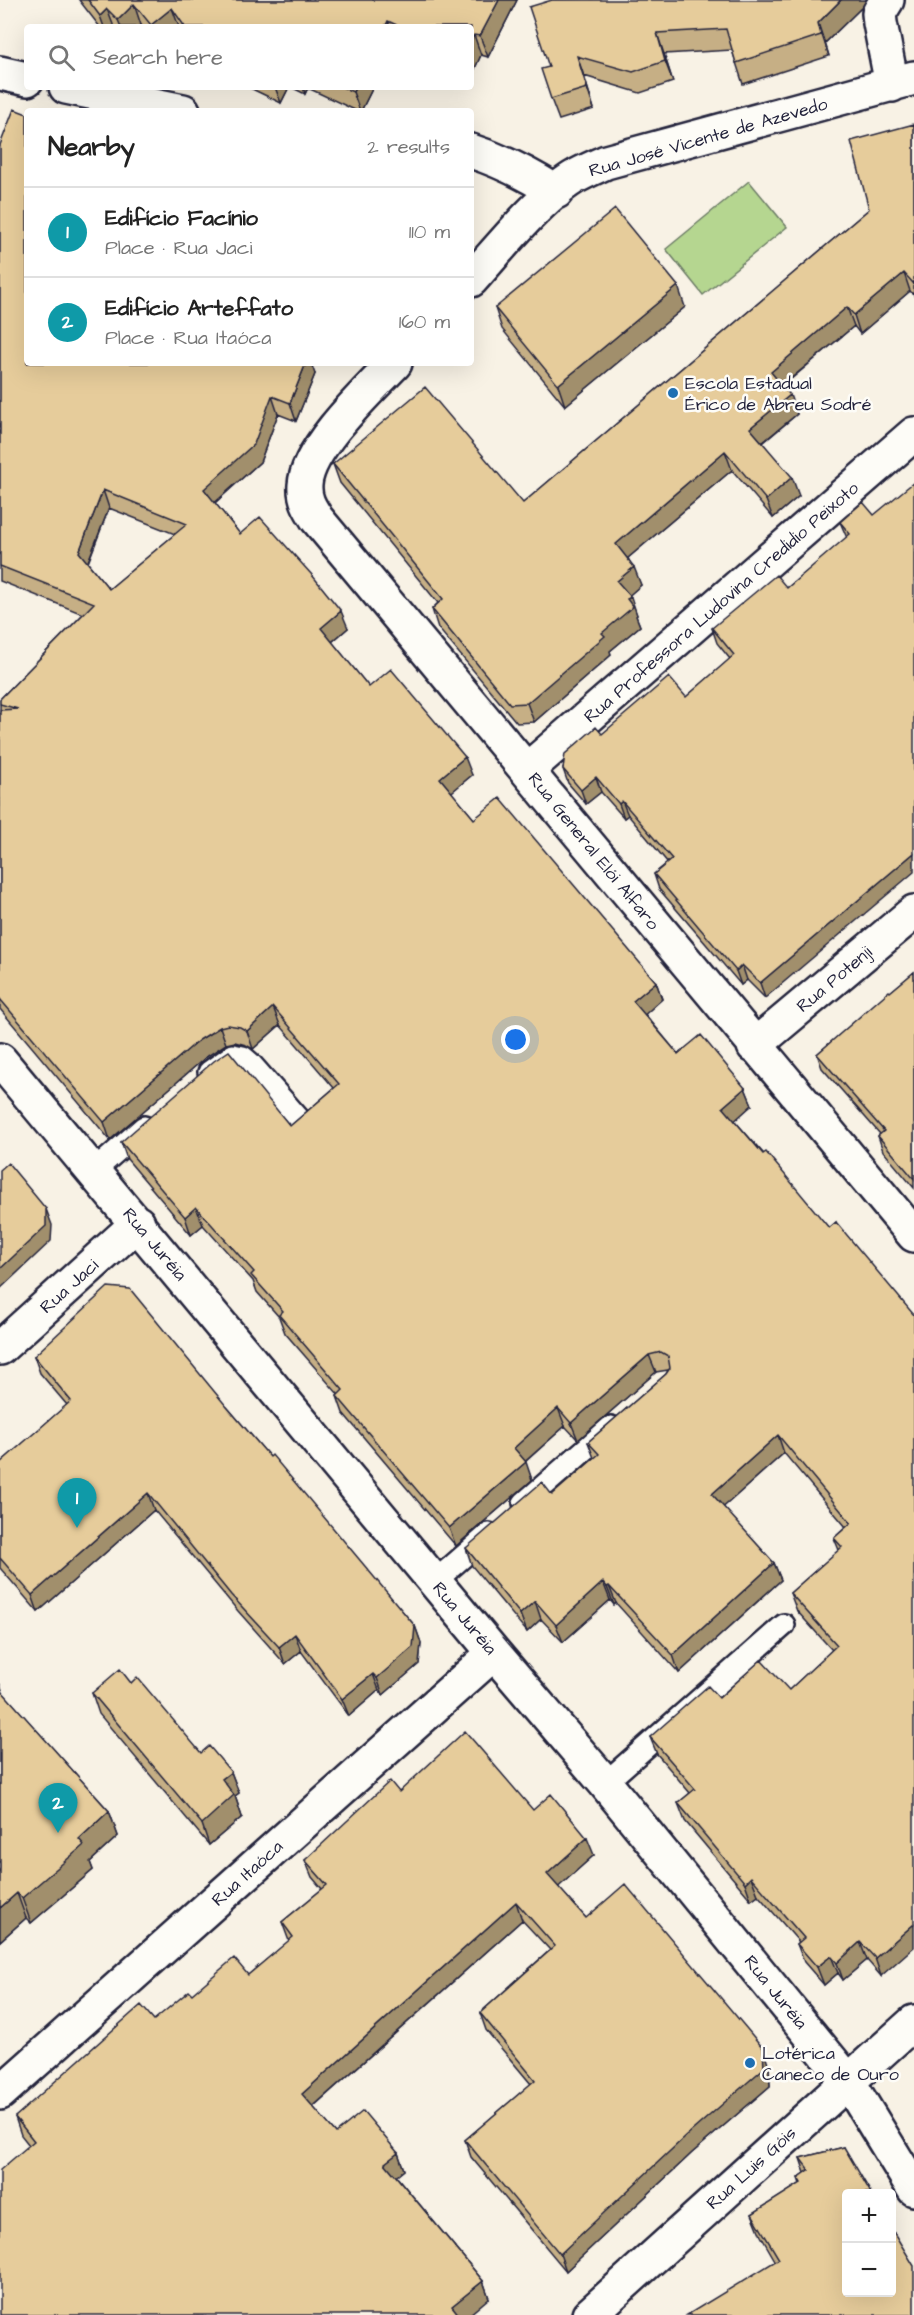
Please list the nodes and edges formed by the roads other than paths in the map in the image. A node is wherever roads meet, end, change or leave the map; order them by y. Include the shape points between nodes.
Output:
1 (887, 0) edge
2 (0, 74) edge
3 (24, 78) edge
4 (903, 82) edge
5 (81, 90) edge
6 (168, 108) edge
7 (474, 152) edge
8 (556, 192) junction
9 (476, 264) edge
10 (392, 366) edge
11 (914, 434) edge
12 (527, 770) junction
13 (914, 912) edge
14 (754, 1046) junction
15 (0, 1060) edge
16 (192, 1086) edge
17 (159, 1114) edge
18 (300, 1120) edge
19 (93, 1171) junction
20 (138, 1223) junction
21 (914, 1235) edge
22 (0, 1348) edge
23 (628, 1413) edge
24 (434, 1582) junction
25 (784, 1625) dead end
26 (494, 1653) junction
27 (605, 1783) junction
28 (914, 2022) edge
29 (848, 2081) junction
30 (0, 2093) edge
31 (914, 2189) edge
32 (589, 2315) edge

1 - 4 street via 879,13 880,23
2 - 3 street
4 - 8 street, Rua José Vicente de Azevedo via 606,162
5 - 6 street
7 - 8 street via 530,175
8 - 9 street, Rua José Vicente de Azevedo
10 - 12 street, Rua General Elói Alfaro via 315,458 306,473 306,502
11 - 12 street, Rua Professora Ludovina Credidio Peixoto
12 - 14 street, Rua General Elói Alfaro
13 - 14 street, Rua Potenji
14 - 21 street, Rua General Elói Alfaro
15 - 19 street, Rua Juréia
16 - 18 lane via 220,1062 238,1055 250,1063
17 - 19 lane
19 - 20 street, Rua Juréia
20 - 22 street, Rua Jaci
20 - 24 street, Rua Juréia
23 - 24 lane
24 - 26 street, Rua Juréia
25 - 27 lane
26 - 27 street, Rua Juréia
26 - 30 street, Rua Itaóca
27 - 29 street, Rua Juréia
28 - 29 street, Rua Luis Góis
29 - 31 street, Rua Juréia
29 - 32 street, Rua Luis Góis

